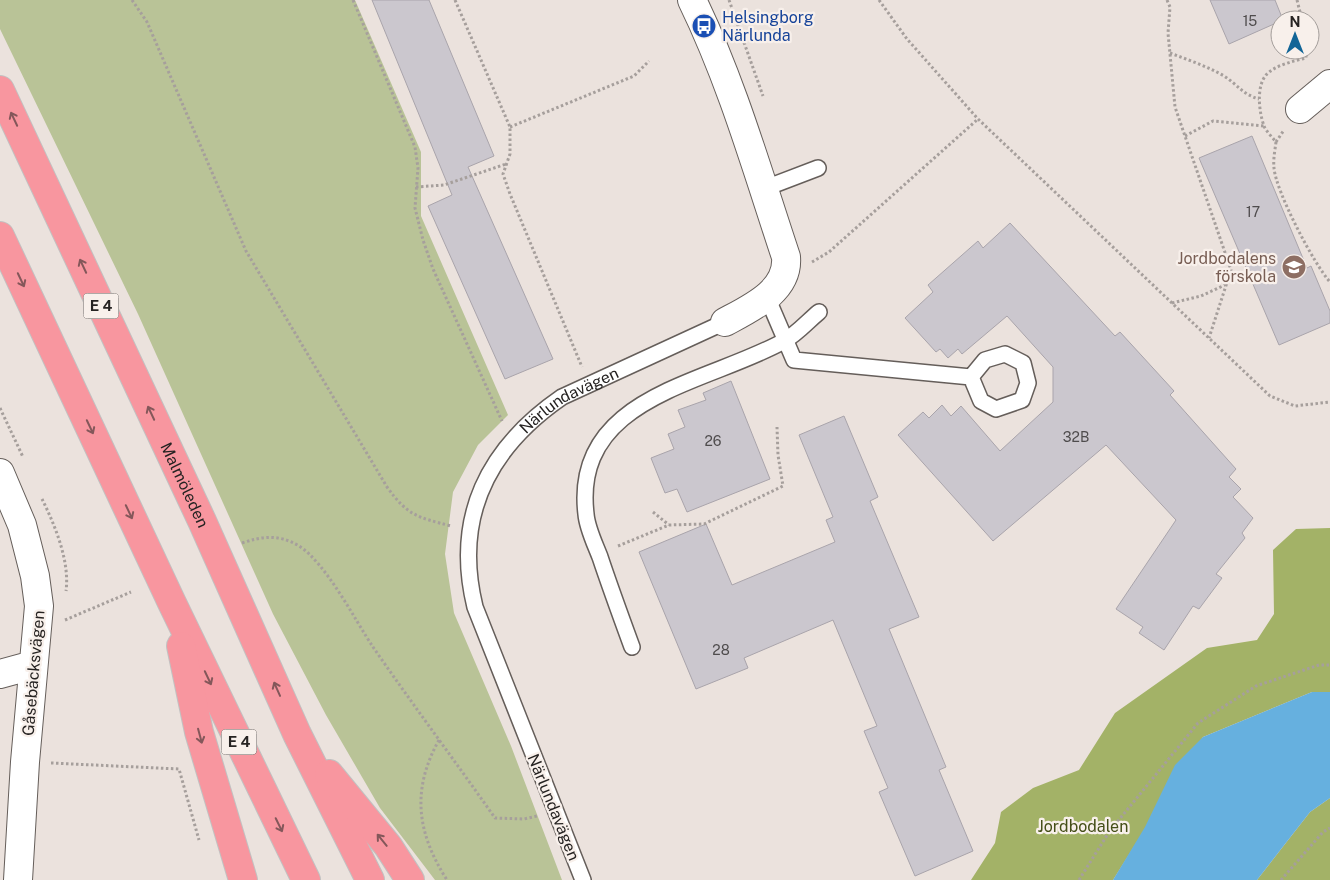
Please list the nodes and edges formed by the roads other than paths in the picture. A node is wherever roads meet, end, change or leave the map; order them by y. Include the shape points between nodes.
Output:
1 (692, 0) edge
2 (1330, 84) edge
3 (0, 90) edge
4 (1300, 109) dead end
5 (818, 168) dead end
6 (763, 189) junction
7 (0, 236) edge
8 (767, 297) junction
9 (819, 312) dead end
10 (725, 322) joint
11 (785, 340) junction
12 (971, 377) dead end
13 (0, 473) edge
14 (172, 603) junction
15 (632, 647) dead end
16 (34, 665) junction
17 (0, 674) edge
18 (296, 734) junction
19 (18, 880) edge
20 (242, 880) edge
21 (306, 880) edge
22 (370, 880) edge
23 (410, 880) edge
24 (583, 880) edge

1 - 6 street, Närlundavägen via 717,54
2 - 4 street
18 -> 3 highway, Malmöleden / E 4 via 198,512
5 - 6 lane
6 - 8 street, Närlundavägen via 787,268 783,279
7 -> 14 highway, E 4
8 - 10 street, Närlundavägen
8 - 11 lane
9 - 11 lane
10 - 24 lane, Närlundavägen via 562,396 518,434 505,450 482,485 474,506 468,555 475,607
11 - 12 lane via 794,360
11 - 15 lane via 652,397 611,428 592,455 585,480 586,517
13 - 16 street, Gåsebäcksvägen via 22,525 35,576 39,606
14 -> 20 highway via 199,732
14 -> 21 highway, E 4
16 - 17 street
16 - 19 street, Gåsebäcksvägen
18 - 22 highway, Malmöleden / E 4
23 -> 18 highway via 388,846

